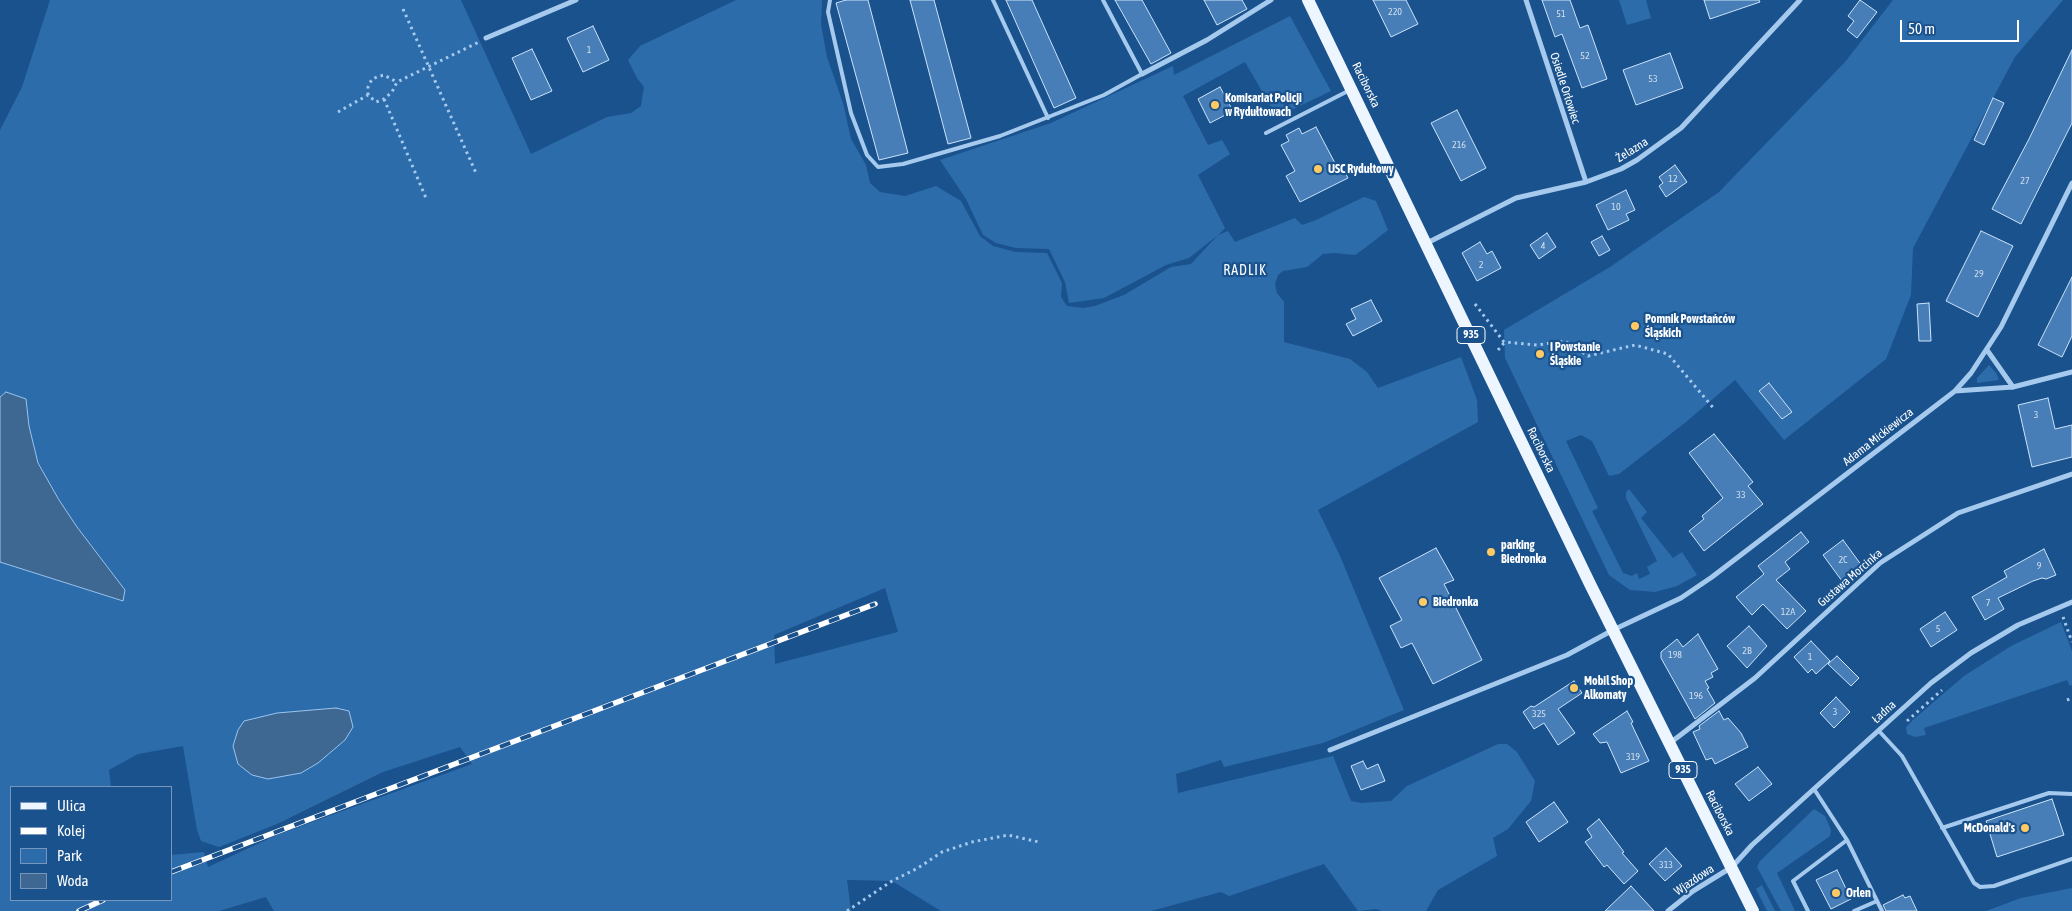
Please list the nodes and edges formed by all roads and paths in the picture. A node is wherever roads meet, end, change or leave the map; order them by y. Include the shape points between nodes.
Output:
1 (576, 0) edge
2 (830, 0) edge
3 (993, 0) edge
4 (1103, 0) edge
5 (1271, 0) edge
6 (1308, 0) edge
7 (1526, 0) edge
8 (1800, 0) edge
9 (403, 8) dead end
10 (486, 38) joint
11 (429, 66) junction
12 (1142, 74) junction
13 (397, 82) junction
14 (1352, 88) junction
15 (368, 95) junction
16 (384, 99) junction
17 (338, 112) dead end
18 (1048, 118) junction
19 (1266, 133) dead end
20 (476, 173) dead end
21 (1586, 182) junction
22 (2072, 183) edge
23 (2071, 190) edge
24 (426, 198) dead end
25 (1427, 243) junction
26 (1475, 304) dead end
27 (1504, 342) junction
28 (1498, 350) dead end
29 (1987, 350) junction
30 (2072, 372) edge
31 (2013, 387) junction
32 (1955, 391) junction
33 (1715, 410) dead end
34 (2072, 474) edge
35 (2072, 602) edge
36 (2058, 608) junction
37 (2072, 614) edge
38 (2063, 618) junction
39 (2054, 621) dead end
40 (1613, 630) junction
41 (2072, 642) edge
42 (1945, 686) dead end
43 (2072, 698) edge
44 (2067, 700) dead end
45 (1907, 721) dead end
46 (1879, 731) junction
47 (1670, 744) junction
48 (1330, 750) dead end
49 (1814, 789) junction
50 (2070, 794) edge
51 (2072, 800) edge
52 (1942, 828) junction
53 (1847, 840) junction
54 (1038, 842) dead end
55 (2072, 859) edge
56 (1732, 867) junction
57 (1877, 901) junction
58 (847, 911) edge
59 (1668, 911) edge
60 (1753, 911) edge
61 (1808, 911) edge
62 (1854, 911) edge
63 (1882, 911) edge

1 - 10 street
2 - 18 lane via 828,12 851,113 867,155 878,167 903,164 1000,136
3 - 18 lane
4 - 12 lane
5 - 12 street via 1207,40
6 - 14 main road, Raciborska / 935
7 - 21 street, Osiedle Orłowiec
8 - 21 street, Żelazna via 1681,128 1637,160
9 - 11 path
10 - 11 path
11 - 13 path
11 - 20 path
12 - 18 lane via 1104,95
13 - 15 path via 384,75 377,76 368,87
13 - 16 path
14 - 19 lane
14 - 25 main road, Raciborska / 935
15 - 16 path via 376,102
15 - 17 path
16 - 24 path
21 - 25 street, Żelazna via 1516,198
22 - 23 street, Adama Mickiewicza
23 - 29 street, Adama Mickiewicza via 2002,327
25 - 40 main road, Raciborska / 935
26 - 27 path
27 - 28 path
27 - 33 path via 1537,346 1565,341 1588,356 1635,345 1668,354
29 - 31 street
29 - 32 street, Adama Mickiewicza
30 - 31 street
31 - 32 street
32 - 40 street, Adama Mickiewicza via 1712,577 1681,598
34 - 47 street, Gustawa Morcinka via 1958,513 1880,563 1755,678
35 - 36 street, Ładna
36 - 38 path
36 - 46 street, Ładna via 2018,625 1971,653 1931,683
37 - 38 path
38 - 39 path
38 - 41 path
40 - 47 main road, Raciborska / 935
40 - 48 street, Adama Mickiewicza via 1559,658
42 - 45 path
43 - 44 path
46 - 49 street, Ładna
46 - 52 lane via 1902,756
47 - 56 main road, Raciborska / 935
49 - 53 lane
49 - 56 street, Ładna
50 - 51 lane
50 - 52 lane via 2049,793
52 - 55 lane via 1969,877 1980,887 1994,886
53 - 57 lane
53 - 61 lane via 1793,881
54 - 58 path via 1008,835 942,852
56 - 59 street, Wjazdowa
56 - 60 main road, Raciborska / 935
57 - 62 lane
57 - 63 lane

